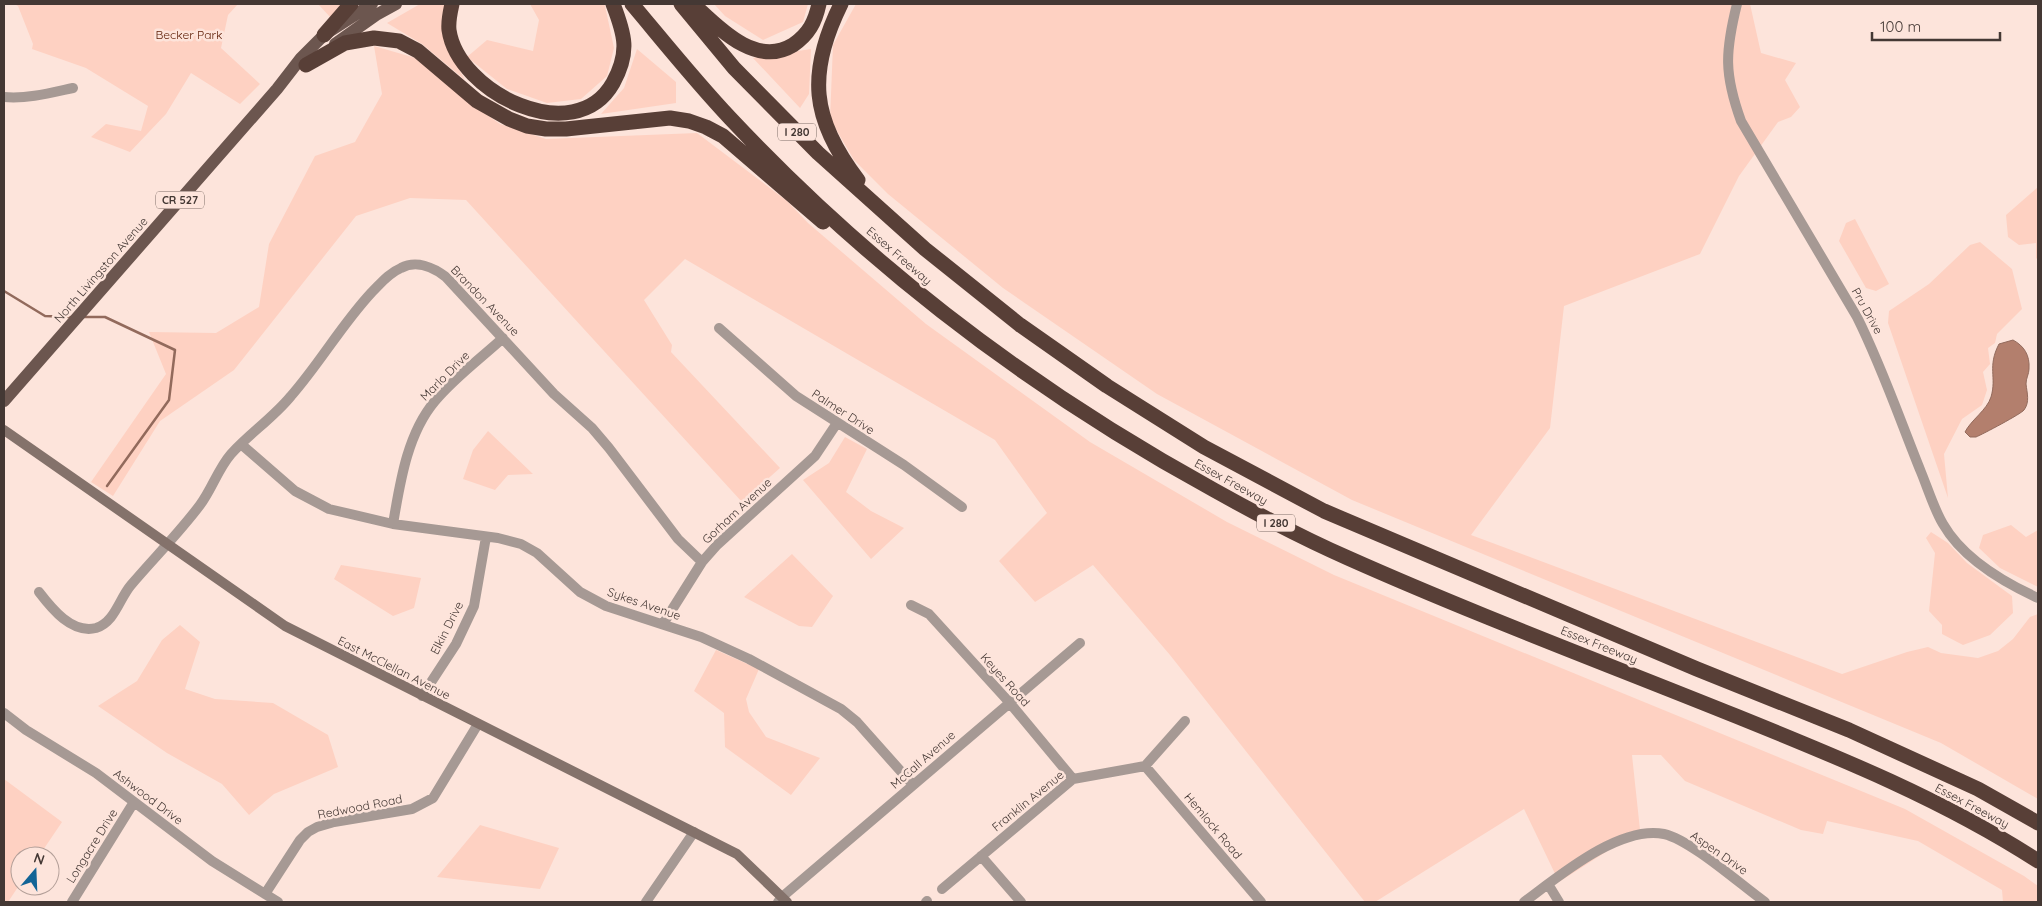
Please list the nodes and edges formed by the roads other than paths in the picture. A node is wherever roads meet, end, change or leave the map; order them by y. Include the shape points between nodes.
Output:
1 (351, 4) edge
2 (372, 4) edge
3 (396, 4) edge
4 (452, 4) edge
5 (613, 4) edge
6 (632, 4) edge
7 (681, 4) edge
8 (693, 4) edge
9 (819, 4) edge
10 (841, 4) edge
11 (1738, 4) edge
12 (324, 36) junction
13 (306, 65) junction
14 (73, 88) dead end
15 (278, 89) junction
16 (4, 97) edge
17 (925, 249) junction
18 (925, 299) junction
19 (719, 328) dead end
20 (503, 338) junction
21 (4, 401) edge
22 (837, 423) junction
23 (4, 430) edge
24 (242, 445) junction
25 (962, 507) dead end
26 (393, 524) junction
27 (486, 537) junction
28 (166, 544) junction
29 (702, 562) junction
30 (39, 592) dead end
31 (2038, 598) edge
32 (911, 605) dead end
33 (663, 624) junction
34 (1080, 642) dead end
35 (422, 696) junction
36 (1009, 702) junction
37 (4, 713) edge
38 (1185, 721) dead end
39 (478, 724) junction
40 (1145, 766) junction
41 (1073, 779) junction
42 (912, 785) junction
43 (134, 802) junction
44 (2038, 823) edge
45 (694, 832) junction
46 (981, 856) junction
47 (2038, 861) edge
48 (1548, 884) junction
49 (942, 889) dead end
50 (265, 894) junction
51 (782, 900) edge
52 (72, 902) edge
53 (278, 902) edge
54 (646, 902) edge
55 (1021, 902) edge
56 (1261, 902) edge
57 (1524, 902) edge
58 (1559, 902) edge
59 (1765, 902) edge

1 - 12 highway
2 - 12 main road, CR 527
3 - 13 main road, CR 527
4 - 5 highway via 449,32 452,43 470,71 483,84 512,102 541,112 556,113 582,110 596,102 619,72 625,48 624,36
6 - 18 highway, Essex Freeway / I 280 via 730,118 846,230
7 - 17 highway, Essex Freeway / I 280 via 734,68 818,153
8 - 9 highway via 744,45 771,52 790,46 808,33
10 - 17 highway via 824,44 817,83 826,125 835,147 865,190
11 - 31 street, Pru Drive via 1727,50 1732,96 1741,121 1870,342 1943,525 1994,576
12 - 15 main road, CR 527 via 301,58
13 - 15 main road, CR 527
13 - 18 highway via 344,43 374,38 399,41 418,51 477,101 527,126 566,129 670,118 706,127 723,136 852,247
14 - 16 street via 42,95
15 - 21 main road, North Livingston Avenue / CR 527
17 - 44 highway, Essex Freeway / I 280 via 1020,325 1107,386 1204,447 1324,511 1849,730 1978,789
18 - 47 highway, Essex Freeway / I 280 via 1085,414 1157,459 1254,512 1345,557 1466,608 1854,764 1944,806
19 - 22 street, Palmer Drive via 796,396
20 - 24 street, Brandon Avenue via 438,271 420,265 402,267 391,273 362,303 292,396
20 - 26 street, Marlo Drive via 434,401 424,417 409,450
20 - 29 street, Brandon Avenue via 610,448 678,539
22 - 25 street, Palmer Drive via 904,465
22 - 29 street, Gorham Avenue via 815,456
23 - 28 street, East McClellan Avenue
24 - 26 street, Sykes Avenue via 282,481 312,501 350,516
24 - 28 street, Brandon Avenue via 225,462 202,503
26 - 27 street, Sykes Avenue
27 - 33 street, Sykes Avenue via 521,544 537,553 580,592 606,606
27 - 35 street, Elkin Drive via 474,606 456,644
28 - 30 street, Brandon Avenue via 127,589 113,615 98,627 87,630 76,627 50,607
28 - 35 street, East McClellan Avenue via 285,626
29 - 33 street, Gorham Avenue
32 - 36 street, Keyes Road via 928,614
33 - 42 street, Sykes Avenue via 749,659 841,709 857,722
34 - 36 street, McCall Avenue
35 - 39 street, East McClellan Avenue
36 - 41 street, Keyes Road
36 - 42 street, McCall Avenue
37 - 43 street, Ashwood Drive
38 - 40 street
39 - 45 street, East McClellan Avenue
39 - 50 street, Redwood Road via 433,798 412,809 334,822 308,832
40 - 41 street, Franklin Avenue
40 - 56 street, Hemlock Road
41 - 46 street, Franklin Avenue
42 - 51 street, McCall Avenue
43 - 50 street, Ashwood Drive via 212,861
43 - 52 street, Longacre Drive
45 - 51 street, East McClellan Avenue via 736,854
45 - 54 street
46 - 49 street, Franklin Avenue
46 - 55 street
48 - 57 street, Aspen Drive
48 - 58 street
48 - 59 street, Aspen Drive via 1589,856 1620,840 1644,834 1663,834 1691,847
50 - 53 street, Ashwood Drive

